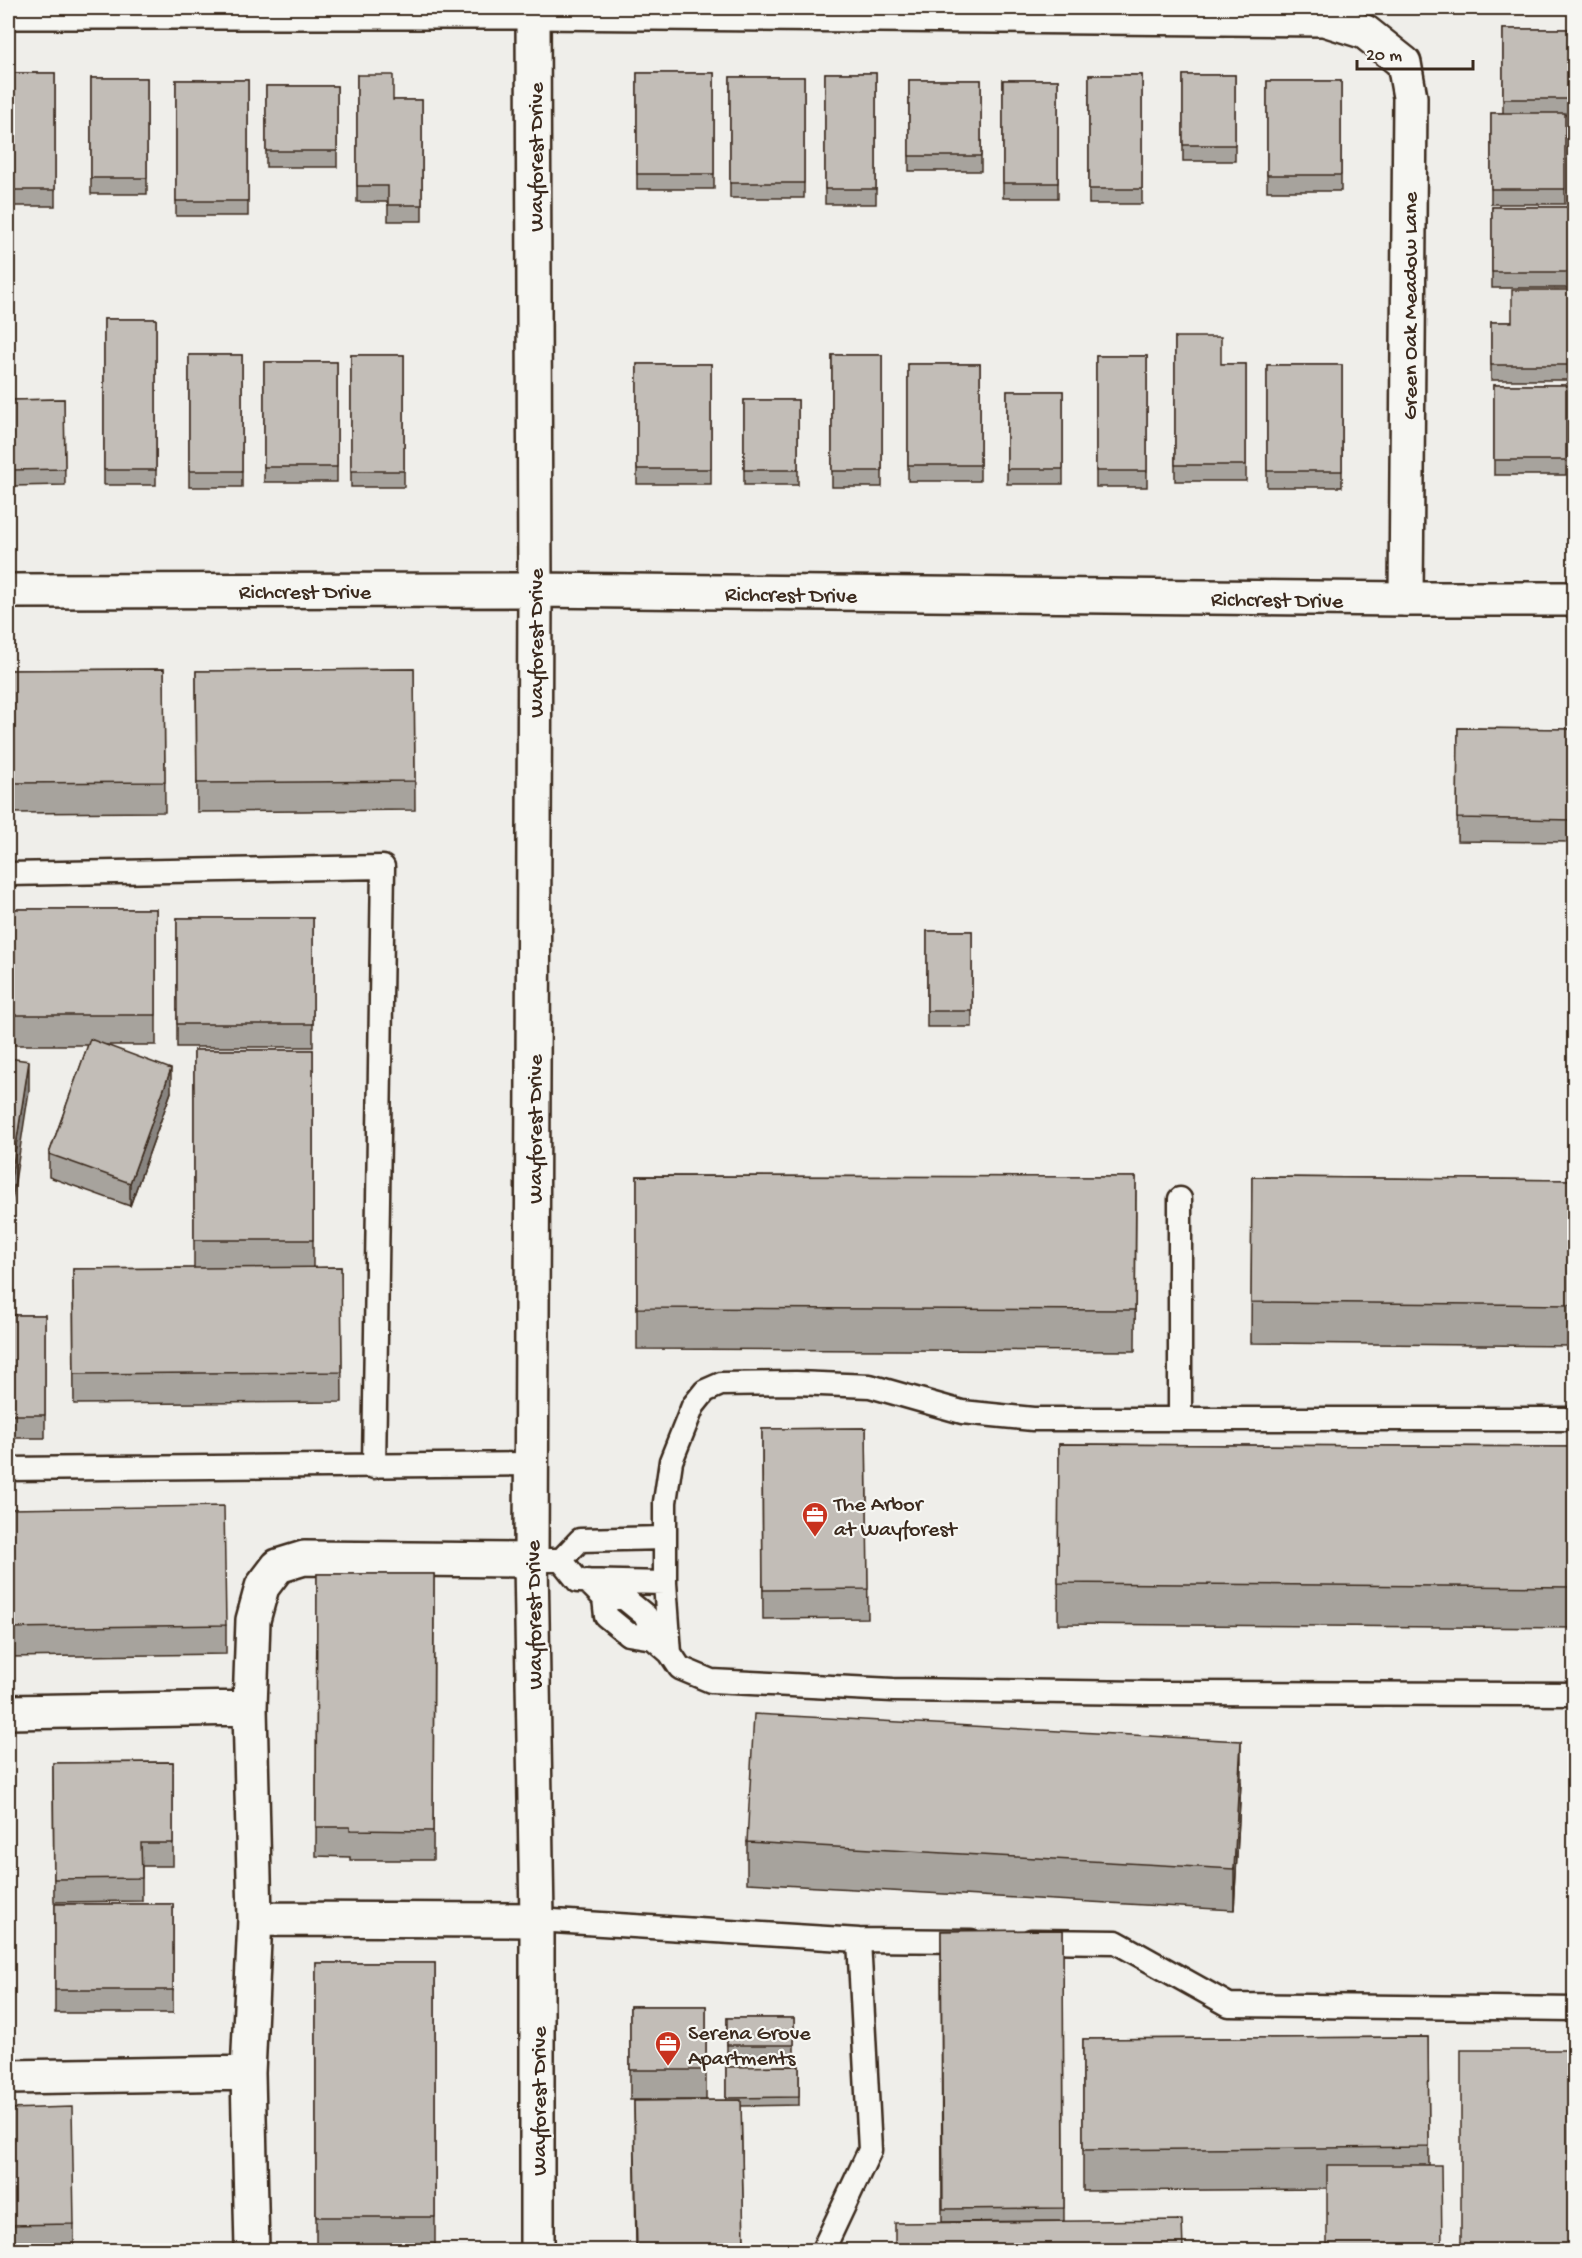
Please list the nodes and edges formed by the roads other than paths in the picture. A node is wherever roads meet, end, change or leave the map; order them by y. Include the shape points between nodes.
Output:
1 (533, 10) edge
2 (8, 12) edge
3 (535, 590) junction
4 (8, 591) edge
5 (1406, 599) junction
6 (1575, 599) edge
7 (8, 874) edge
8 (1180, 1198) dead end
9 (1180, 1419) junction
10 (1575, 1419) edge
11 (532, 1464) junction
12 (374, 1467) junction
13 (8, 1469) edge
14 (664, 1538) junction
15 (546, 1560) junction
16 (587, 1581) junction
17 (665, 1583) junction
18 (670, 1653) junction
19 (1575, 1694) edge
20 (250, 1708) junction
21 (8, 1712) edge
22 (255, 1919) junction
23 (537, 1920) junction
24 (859, 1940) junction
25 (987, 1941) edge
26 (1011, 1941) edge
27 (1575, 2009) edge
28 (248, 2073) junction
29 (8, 2077) edge
30 (252, 2250) edge
31 (537, 2250) edge
32 (823, 2250) edge

1 - 2 street
1 - 3 street, Wayforest Drive
1 - 5 street, Green Oak Meadow Lane via 1324,19 1365,32 1404,63 1410,97
3 - 4 street, Richcrest Drive
3 - 5 street, Richcrest Drive
3 - 11 street, Wayforest Drive
5 - 6 street, Richcrest Drive
7 - 12 lane via 383,867
8 - 9 lane
9 - 10 lane
9 - 14 lane via 1033,1419 962,1412 870,1386 721,1384 705,1391 693,1406 671,1461
11 - 12 lane
11 - 15 street, Wayforest Drive
12 - 13 lane
14 - 15 lane via 580,1540
14 - 17 lane
15 - 16 lane via 578,1581
15 - 20 street via 304,1558 278,1566 262,1587 253,1620
15 - 23 street, Wayforest Drive
16 - 17 lane
16 - 18 lane via 604,1598 606,1616 628,1634 653,1638
17 - 18 lane
18 - 19 lane via 680,1668 711,1681 881,1689
20 - 21 street
20 - 22 street
22 - 23 street
22 - 28 street
23 - 24 lane
23 - 31 street, Wayforest Drive
24 - 25 lane
24 - 32 lane via 870,2150
26 - 27 lane via 1116,1942 1229,2005
28 - 29 street
28 - 30 street

